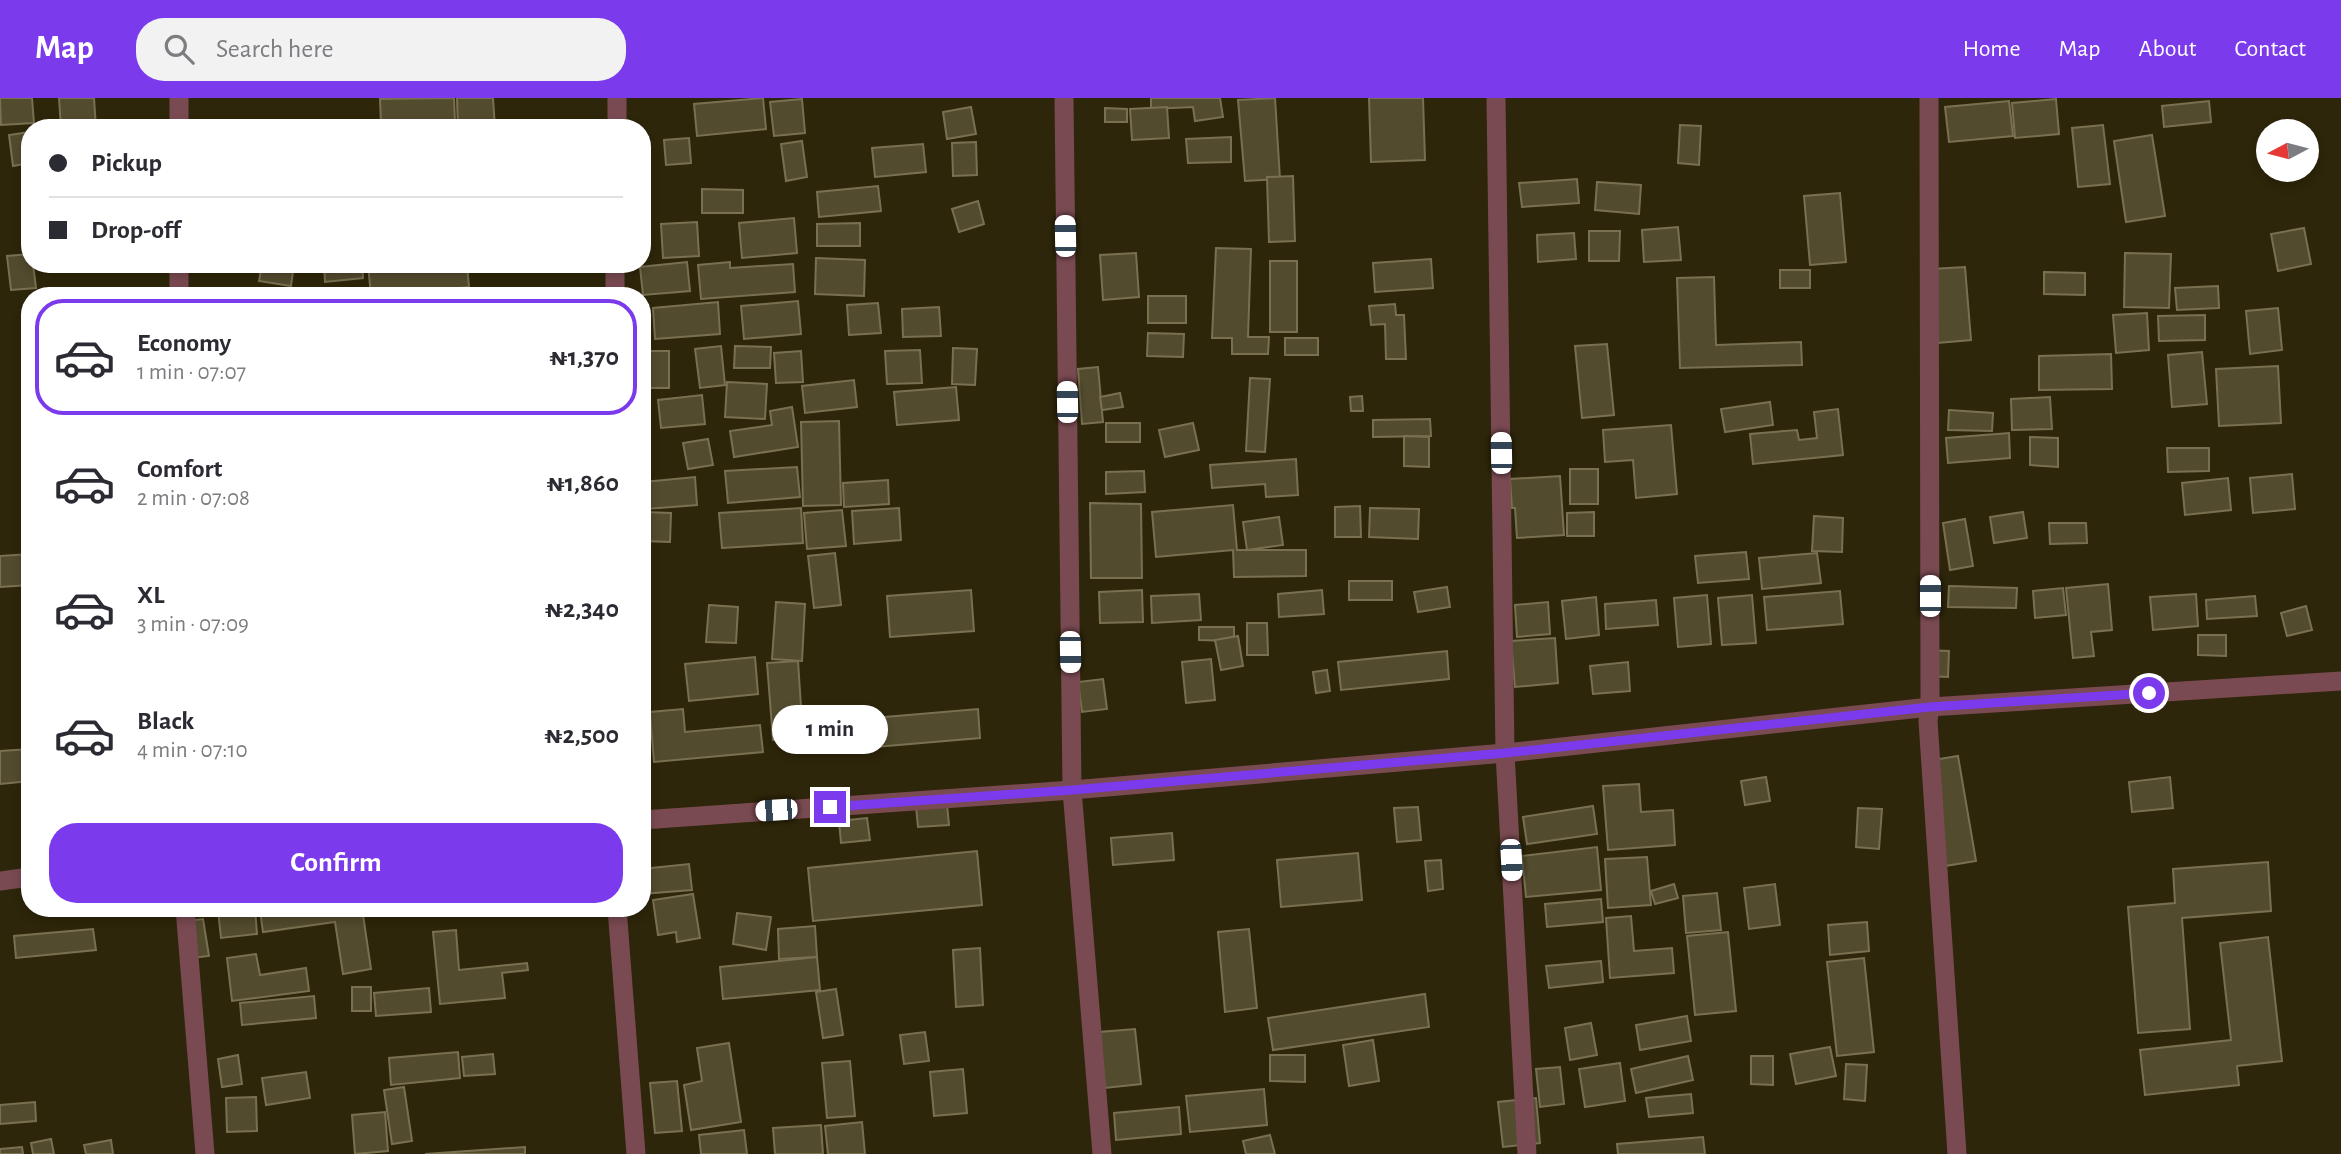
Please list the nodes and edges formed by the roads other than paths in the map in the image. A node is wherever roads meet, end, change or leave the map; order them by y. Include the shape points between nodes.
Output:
1 (179, 98) edge
2 (617, 98) edge
3 (1064, 98) edge
4 (1496, 98) edge
5 (1929, 98) edge
6 (179, 119) edge
7 (617, 119) edge
8 (2341, 681) edge
9 (1930, 707) junction
10 (1505, 753) junction
11 (1072, 790) junction
12 (651, 819) edge
13 (21, 878) edge
14 (0, 881) edge
15 (186, 917) edge
16 (618, 917) edge
17 (205, 1154) edge
18 (636, 1154) edge
19 (1102, 1154) edge
20 (1527, 1154) edge
21 (1957, 1154) edge

1 - 6 street
2 - 7 street
3 - 11 street
4 - 10 street
5 - 9 street
8 - 9 street
9 - 10 street
9 - 21 street
10 - 11 street
10 - 20 street
11 - 12 street
11 - 19 street
13 - 14 street
15 - 17 street
16 - 18 street

